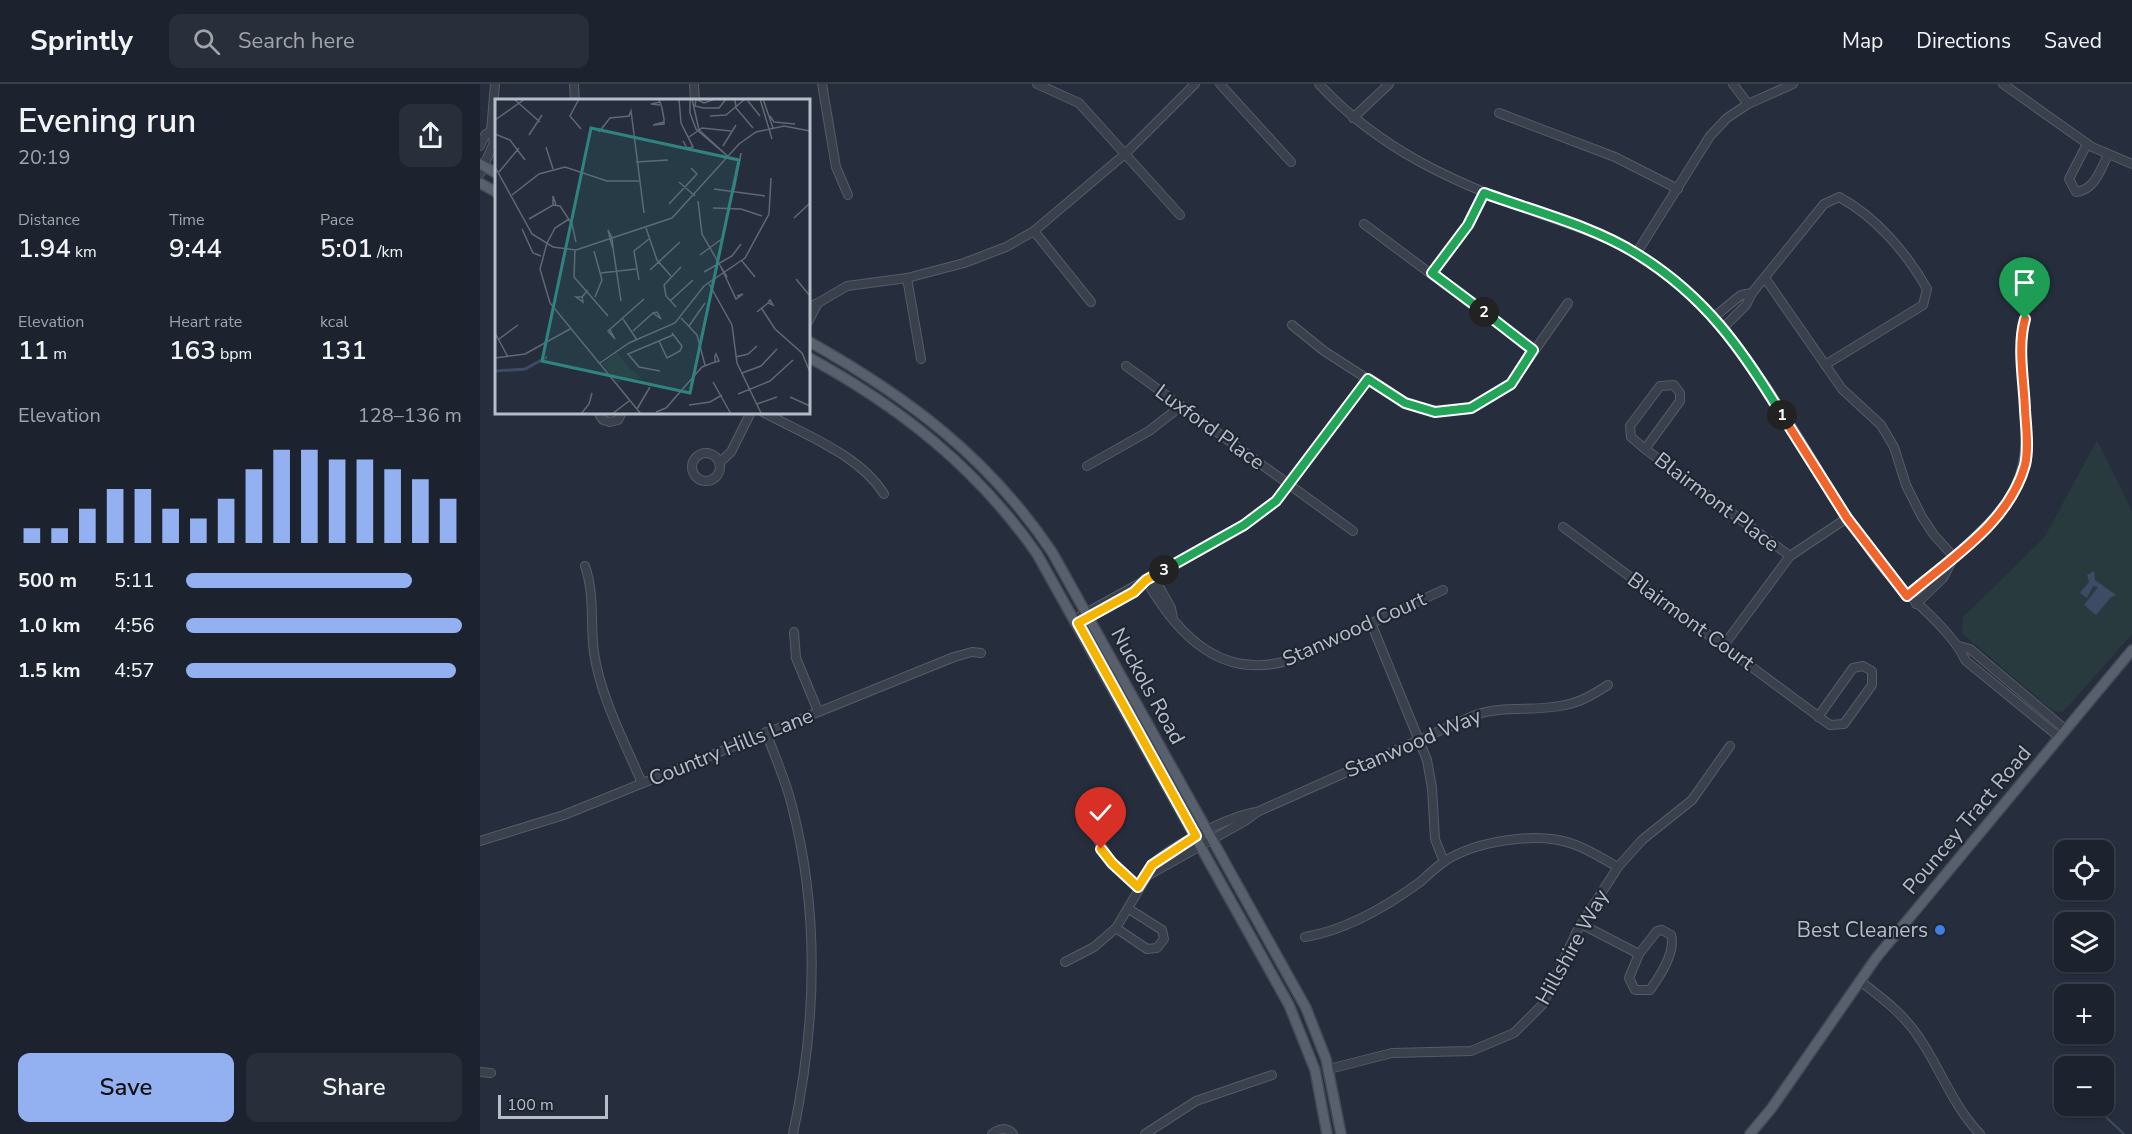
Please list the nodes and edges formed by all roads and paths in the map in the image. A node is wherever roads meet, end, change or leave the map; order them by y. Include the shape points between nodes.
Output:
1 (495, 84) edge
2 (574, 84) edge
3 (694, 84) edge
4 (822, 84) edge
5 (1038, 84) edge
6 (1195, 84) edge
7 (1220, 84) edge
8 (1319, 84) edge
9 (1389, 84) edge
10 (1732, 84) edge
11 (1793, 84) edge
12 (2003, 84) edge
13 (575, 99) edge
14 (695, 99) edge
15 (1748, 104) junction
16 (1498, 113) dead end
17 (1353, 118) junction
18 (491, 131) junction
19 (2087, 144) junction
20 (480, 146) edge
21 (1125, 154) junction
22 (2108, 155) junction
23 (1291, 162) dead end
24 (2132, 164) edge
25 (481, 168) edge
26 (480, 183) edge
27 (1678, 189) junction
28 (495, 191) edge
29 (1484, 193) junction
30 (848, 195) dead end
31 (1180, 215) dead end
32 (1364, 224) dead end
33 (1034, 231) junction
34 (1636, 254) junction
35 (1432, 273) junction
36 (907, 278) junction
37 (1765, 278) junction
38 (1752, 293) junction
39 (1091, 302) dead end
40 (818, 303) junction
41 (1568, 303) dead end
42 (810, 306) edge
43 (1714, 317) junction
44 (810, 318) edge
45 (2025, 319) dead end
46 (1292, 325) dead end
47 (1723, 328) junction
48 (810, 343) edge
49 (1533, 350) junction
50 (810, 358) edge
51 (921, 359) dead end
52 (1825, 365) junction
53 (1126, 366) dead end
54 (1368, 379) junction
55 (1181, 406) junction
56 (599, 414) edge
57 (621, 414) edge
58 (750, 414) edge
59 (767, 414) edge
60 (1645, 449) junction
61 (719, 463) dead end
62 (1088, 466) dead end
63 (1290, 483) junction
64 (884, 494) dead end
65 (1847, 518) junction
66 (1563, 527) dead end
67 (1353, 531) dead end
68 (1790, 556) junction
69 (1954, 557) junction
70 (585, 566) dead end
71 (1149, 578) junction
72 (1443, 590) dead end
73 (1907, 596) junction
74 (1916, 604) junction
75 (1087, 612) junction
76 (1075, 619) junction
77 (1371, 623) junction
78 (794, 632) dead end
79 (1724, 645) junction
80 (2132, 650) edge
81 (981, 653) dead end
82 (1608, 686) dead end
83 (818, 711) junction
84 (1818, 717) junction
85 (766, 732) junction
86 (2063, 734) junction
87 (1419, 739) junction
88 (1730, 746) dead end
89 (642, 783) junction
90 (1080, 813) dead end
91 (1211, 834) junction
92 (480, 841) edge
93 (1198, 841) junction
94 (1444, 861) junction
95 (1618, 867) junction
96 (1138, 887) junction
97 (1129, 909) junction
98 (1581, 924) junction
99 (1116, 928) junction
100 (1305, 937) dead end
101 (1639, 954) junction
102 (1065, 962) dead end
103 (1860, 981) junction
104 (1329, 1069) junction
105 (480, 1072) edge
106 (491, 1073) dead end
107 (1272, 1075) dead end
108 (793, 1134) edge
109 (992, 1134) edge
110 (1013, 1134) edge
111 (1145, 1134) edge
112 (1328, 1134) edge
113 (1341, 1134) edge
114 (1750, 1134) edge
115 (1980, 1134) edge

1 - 18 street
2 - 13 street
3 - 14 street
4 - 30 street via 836,167
5 - 21 street via 1079,103
6 - 21 street
7 - 23 street
8 - 17 street
9 - 17 street
10 - 15 street
11 - 15 street
12 - 19 street
15 - 27 street via 1710,136
16 - 27 street via 1615,158
17 - 29 street via 1416,161
18 - 20 street
18 - 25 street via 494,143
19 - 22 street
19 - 22 street via 2069,179 2076,192 2088,190
21 - 31 street
21 - 33 street
22 - 24 street
26 - 28 main road
27 - 34 street
29 - 34 street via 1605,238
29 - 35 street via 1468,225
32 - 35 street
33 - 36 street via 964,263
33 - 39 street
34 - 43 street via 1679,284
35 - 49 street
36 - 40 street via 847,285
36 - 51 street
37 - 38 street
37 - 52 street
37 - 52 street via 1824,204 1839,196 1859,208 1915,267 1927,289 1923,305
38 - 43 street via 1742,295
38 - 47 street via 1746,305
40 - 42 street
40 - 44 street
41 - 49 street
43 - 47 street
45 - 69 street via 2025,463 2013,495 1995,520
46 - 54 street
47 - 65 street via 1746,356
48 - 75 main road, Nuckols Road via 898,395 973,456 1040,534
49 - 54 street via 1511,384 1471,408 1435,412 1405,403
50 - 76 main road, Nuckols Road via 901,413 971,473 1028,540
52 - 69 street via 1842,389 1881,425 1922,517
53 - 55 street, Luxford Place
54 - 63 street
55 - 62 street via 1149,431
55 - 63 street, Luxford Place
56 - 57 street via 610,422 618,420
58 - 61 street via 731,452
59 - 64 street via 837,453 874,480
60 - 60 street, Blairmont Place via 1680,400 1674,385 1660,386 1630,426 1631,437
60 - 68 street, Blairmont Place
63 - 67 street, Luxford Place
63 - 71 street via 1276,501 1244,525
65 - 68 street
65 - 73 street
66 - 79 street, Blairmont Court
68 - 79 street
69 - 73 street
69 - 74 street via 1943,578
70 - 89 street via 592,591 592,635 598,673
71 - 75 street via 1134,592
71 - 77 street, Stanwood Court via 1187,636 1208,652 1249,665 1290,660
72 - 77 street, Stanwood Court
73 - 74 street
74 - 86 street
75 - 76 street
75 - 91 main road, Nuckols Road
76 - 93 main road, Nuckols Road
77 - 87 street
78 - 83 street via 796,658
79 - 84 street, Blairmont Court
80 - 86 main road, Pouncey Tract Road
81 - 83 street, Country Hills Lane via 954,657
82 - 87 street, Stanwood Way via 1562,706 1485,711
83 - 85 street, Country Hills Lane
84 - 84 street, Blairmont Court via 1833,726 1844,724 1872,685 1869,669 1853,668
85 - 89 street, Country Hills Lane
85 - 108 street via 798,832 812,951 810,1036
86 - 103 main road, Pouncey Tract Road
87 - 91 street, Stanwood Way
87 - 94 street via 1430,772 1435,839
88 - 95 street, Hillshire Way via 1692,800 1642,840
89 - 92 street, Country Hills Lane via 543,823
90 - 96 street via 1112,863
91 - 93 street, Stanwood Way
91 - 104 main road, Nuckols Road via 1306,1008
93 - 96 street, Stanwood Way via 1152,865
93 - 112 main road, Nuckols Road via 1298,1023 1317,1076
94 - 95 street via 1494,843 1537,838 1573,844
94 - 100 street via 1382,907 1340,927
95 - 98 street, Hillshire Way
96 - 97 street, Stanwood Way
97 - 99 street, Stanwood Way
97 - 99 street via 1162,930 1164,939 1157,948 1147,949
98 - 101 street
98 - 104 street, Hillshire Way via 1549,995 1514,1033 1471,1051 1392,1053
99 - 102 street, Stanwood Way via 1094,948
101 - 101 street via 1657,932 1662,930 1671,935 1674,946 1669,956 1650,990 1642,992 1635,990 1629,978
103 - 114 main road, Pouncey Tract Road
103 - 115 street via 1912,1028 1957,1105
104 - 113 main road, Nuckols Road
105 - 106 street
107 - 111 street via 1196,1101
109 - 110 street via 1006,1129

